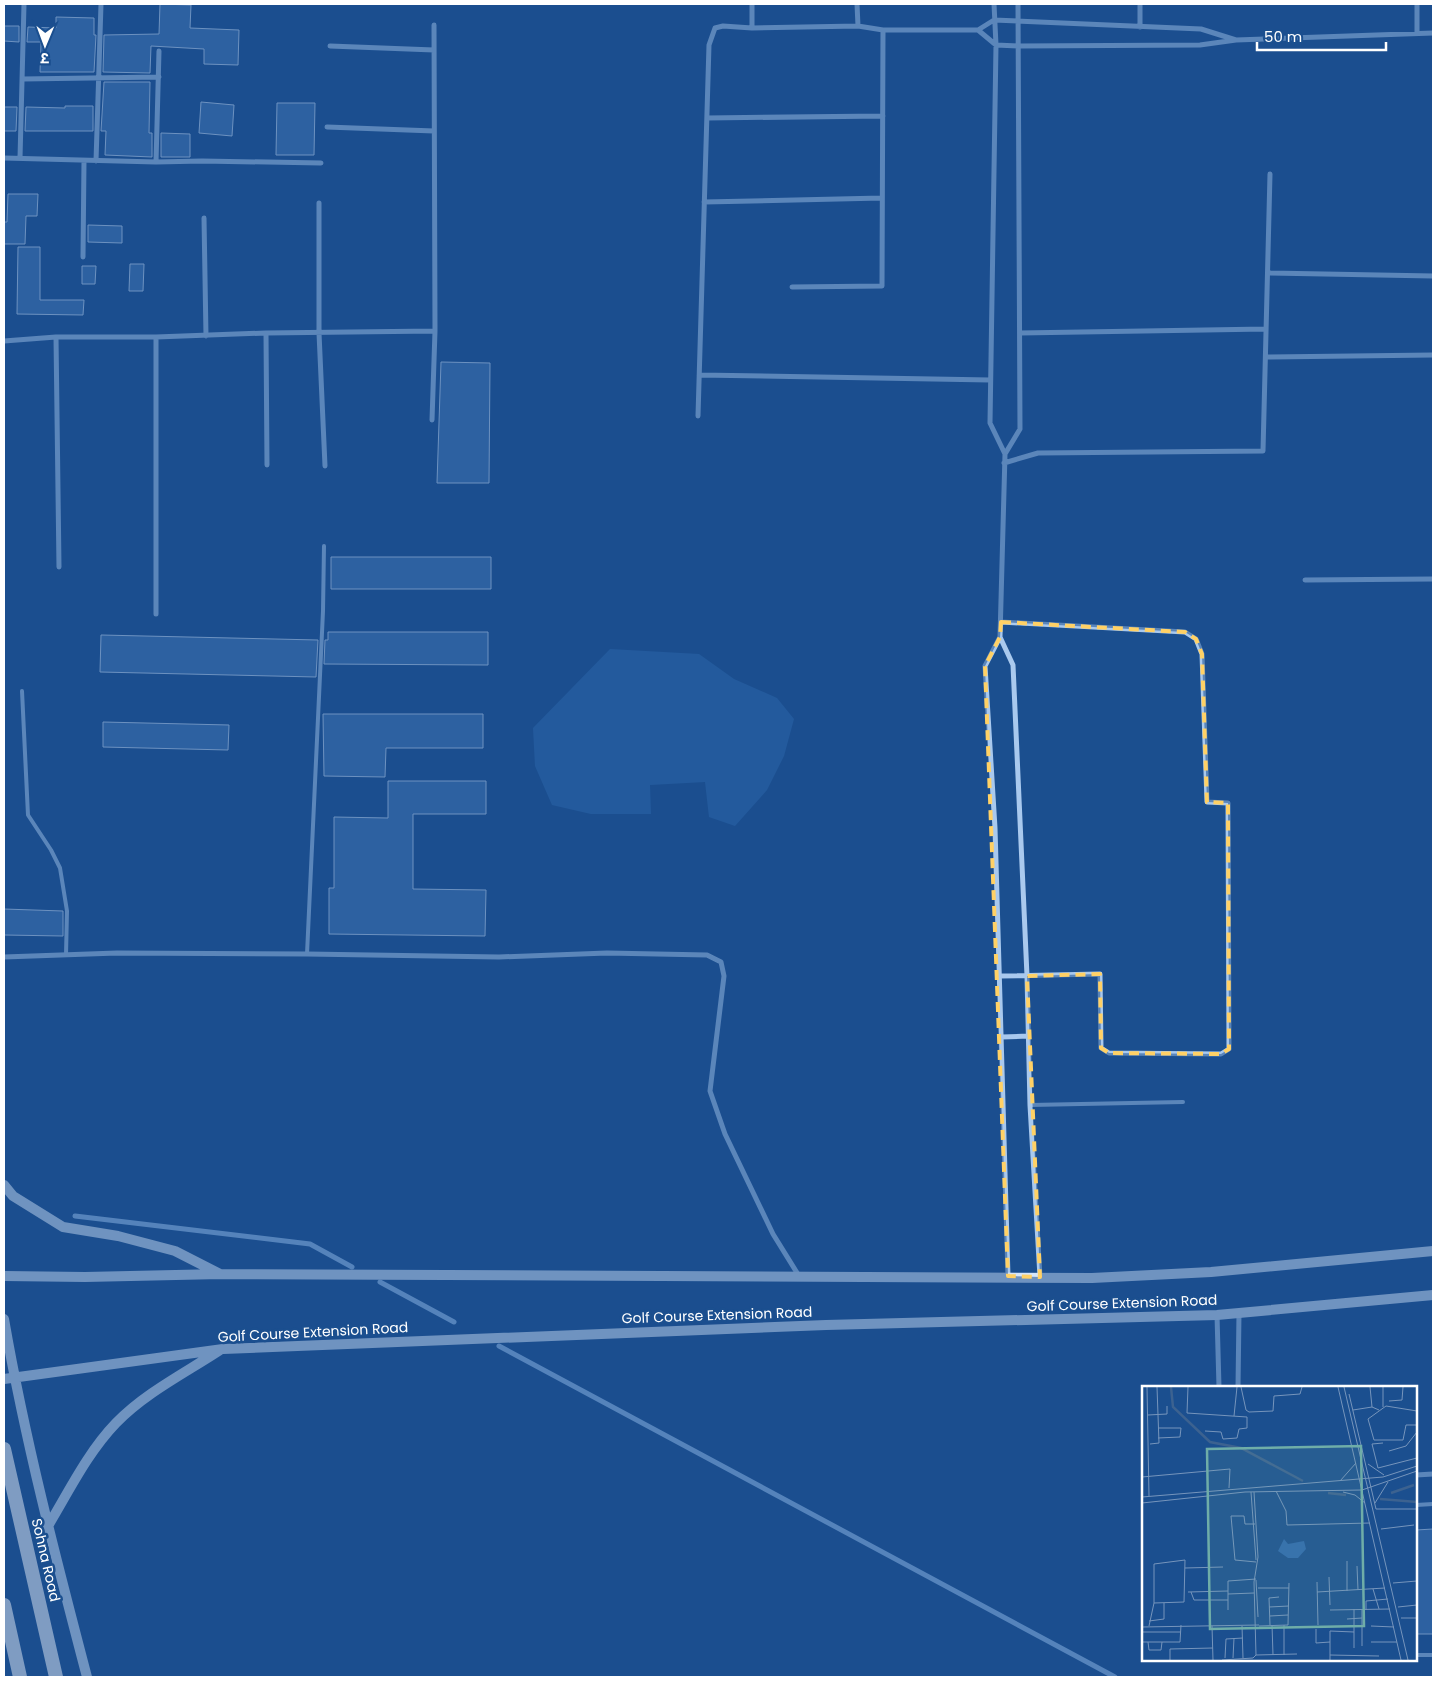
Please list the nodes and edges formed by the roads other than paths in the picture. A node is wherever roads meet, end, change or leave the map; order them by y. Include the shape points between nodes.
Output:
1 (24, 4) edge
2 (101, 4) edge
3 (752, 4) edge
4 (857, 4) edge
5 (994, 4) edge
6 (1018, 4) edge
7 (1140, 4) edge
8 (1417, 4) edge
9 (994, 20) junction
10 (1018, 21) junction
11 (434, 25) dead end
12 (858, 26) junction
13 (1140, 27) junction
14 (752, 28) junction
15 (883, 30) junction
16 (978, 30) junction
17 (1417, 32) junction
18 (1433, 32) edge
19 (1236, 40) junction
20 (996, 45) junction
21 (330, 46) dead end
22 (1019, 46) junction
23 (434, 50) junction
24 (159, 51) dead end
25 (158, 77) junction
26 (99, 78) junction
27 (23, 79) junction
28 (883, 116) junction
29 (707, 118) junction
30 (327, 127) dead end
31 (434, 131) junction
32 (4, 158) edge
33 (20, 158) junction
34 (84, 160) junction
35 (96, 161) junction
36 (156, 162) junction
37 (321, 163) dead end
38 (1270, 174) dead end
39 (882, 198) junction
40 (704, 202) junction
41 (319, 203) dead end
42 (204, 218) dead end
43 (83, 257) dead end
44 (1268, 273) junction
45 (1433, 276) edge
46 (792, 287) dead end
47 (1266, 329) junction
48 (435, 331) junction
49 (266, 333) junction
50 (319, 333) junction
51 (1020, 333) junction
52 (206, 336) junction
53 (56, 337) junction
54 (156, 337) junction
55 (4, 341) edge
56 (1433, 355) edge
57 (1266, 357) junction
58 (699, 375) junction
59 (990, 380) junction
60 (698, 416) dead end
61 (432, 420) dead end
62 (1005, 454) junction
63 (1004, 463) junction
64 (267, 465) dead end
65 (325, 466) dead end
66 (324, 546) dead end
67 (59, 567) dead end
68 (1433, 578) edge
69 (1305, 580) dead end
70 (156, 614) dead end
71 (1001, 622) junction
72 (1000, 637) junction
73 (22, 691) dead end
74 (307, 954) junction
75 (66, 955) junction
76 (4, 957) edge
77 (1000, 976) junction
78 (1027, 976) junction
79 (1028, 1036) junction
80 (1002, 1037) junction
81 (1183, 1102) dead end
82 (1030, 1105) junction
83 (4, 1185) edge
84 (1433, 1251) edge
85 (221, 1274) junction
86 (4, 1276) edge
87 (799, 1276) junction
88 (1008, 1276) junction
89 (1040, 1277) junction
90 (1433, 1295) edge
91 (1239, 1312) junction
92 (1217, 1315) junction
93 (4, 1319) edge
94 (223, 1348) junction
95 (9, 1379) edge
96 (1219, 1386) edge
97 (1238, 1386) edge
98 (4, 1449) edge
99 (1433, 1474) edge
100 (1417, 1475) edge
101 (1433, 1504) edge
102 (1417, 1505) edge
103 (48, 1526) junction
104 (4, 1605) edge
105 (1417, 1655) edge
106 (1433, 1655) edge
107 (20, 1677) edge
108 (56, 1677) edge
109 (87, 1677) edge

1 - 27 street
2 - 26 street
3 - 14 street
4 - 12 street
5 - 9 street
6 - 10 street
7 - 13 street
8 - 17 street
9 - 10 street
9 - 16 street
9 - 20 street
10 - 13 street
10 - 22 street
11 - 23 street
12 - 14 street
12 - 15 street
13 - 19 street via 1201,29
14 - 29 street via 715,28 709,45
15 - 16 street
15 - 28 street
16 - 20 street
17 - 18 street
17 - 19 street
19 - 22 street via 1200,45
20 - 22 street
20 - 59 street
21 - 23 street
22 - 51 street
23 - 31 street
24 - 25 street
25 - 26 street
25 - 36 street
26 - 27 street
26 - 35 street
27 - 33 street
28 - 29 street
28 - 39 street
29 - 40 street
30 - 31 street
31 - 48 street
32 - 33 street
33 - 34 street
34 - 35 street
34 - 43 street
35 - 36 street
36 - 37 street
38 - 44 street
39 - 40 street
39 - 46 street via 882,286
40 - 58 street
41 - 50 street
42 - 52 street
44 - 45 street
44 - 47 street
47 - 51 street
47 - 57 street
48 - 50 street
48 - 61 street
49 - 50 street
49 - 52 street
49 - 64 street
50 - 65 street
51 - 62 street via 1020,429
52 - 54 street
53 - 54 street
53 - 55 street
53 - 67 street
54 - 70 street
56 - 57 street
57 - 63 street via 1263,451 1038,453
58 - 59 street
58 - 60 street
59 - 62 street via 990,423
62 - 63 street
63 - 71 street
66 - 74 lane
68 - 69 street
71 - 72 street
71 - 78 street via 1185,632 1196,639 1202,654 1207,802 1228,803 1229,1048 1221,1054 1109,1053 1101,1048 1100,974
72 - 77 street via 985,666
72 - 78 street via 1013,665
73 - 75 lane via 28,815 60,868 66,911
74 - 75 street
74 - 87 street via 499,957 607,953 707,955 721,962 724,976 710,1092 725,1134 757,1201
75 - 76 street
77 - 78 street
77 - 80 street
78 - 79 street
79 - 80 street
79 - 82 street
80 - 88 street
81 - 82 lane
82 - 89 street
83 - 85 main road via 13,1196 62,1227 118,1236 175,1251
84 - 89 main road via 1211,1272 1092,1278
85 - 86 main road
85 - 87 main road
87 - 88 main road
88 - 89 main road
90 - 91 main road, Golf Course Extension Road
91 - 92 main road, Golf Course Extension Road
91 - 97 street
92 - 94 main road, Golf Course Extension Road via 826,1325
92 - 96 street
93 - 95 main road
94 - 95 main road, Golf Course Extension Road
94 - 103 main road via 143,1399 116,1423 96,1447
95 - 103 main road
98 - 108 highway, Sohna Road
99 - 100 street
101 - 102 lane
103 - 109 main road
104 - 107 highway
105 - 106 lane

